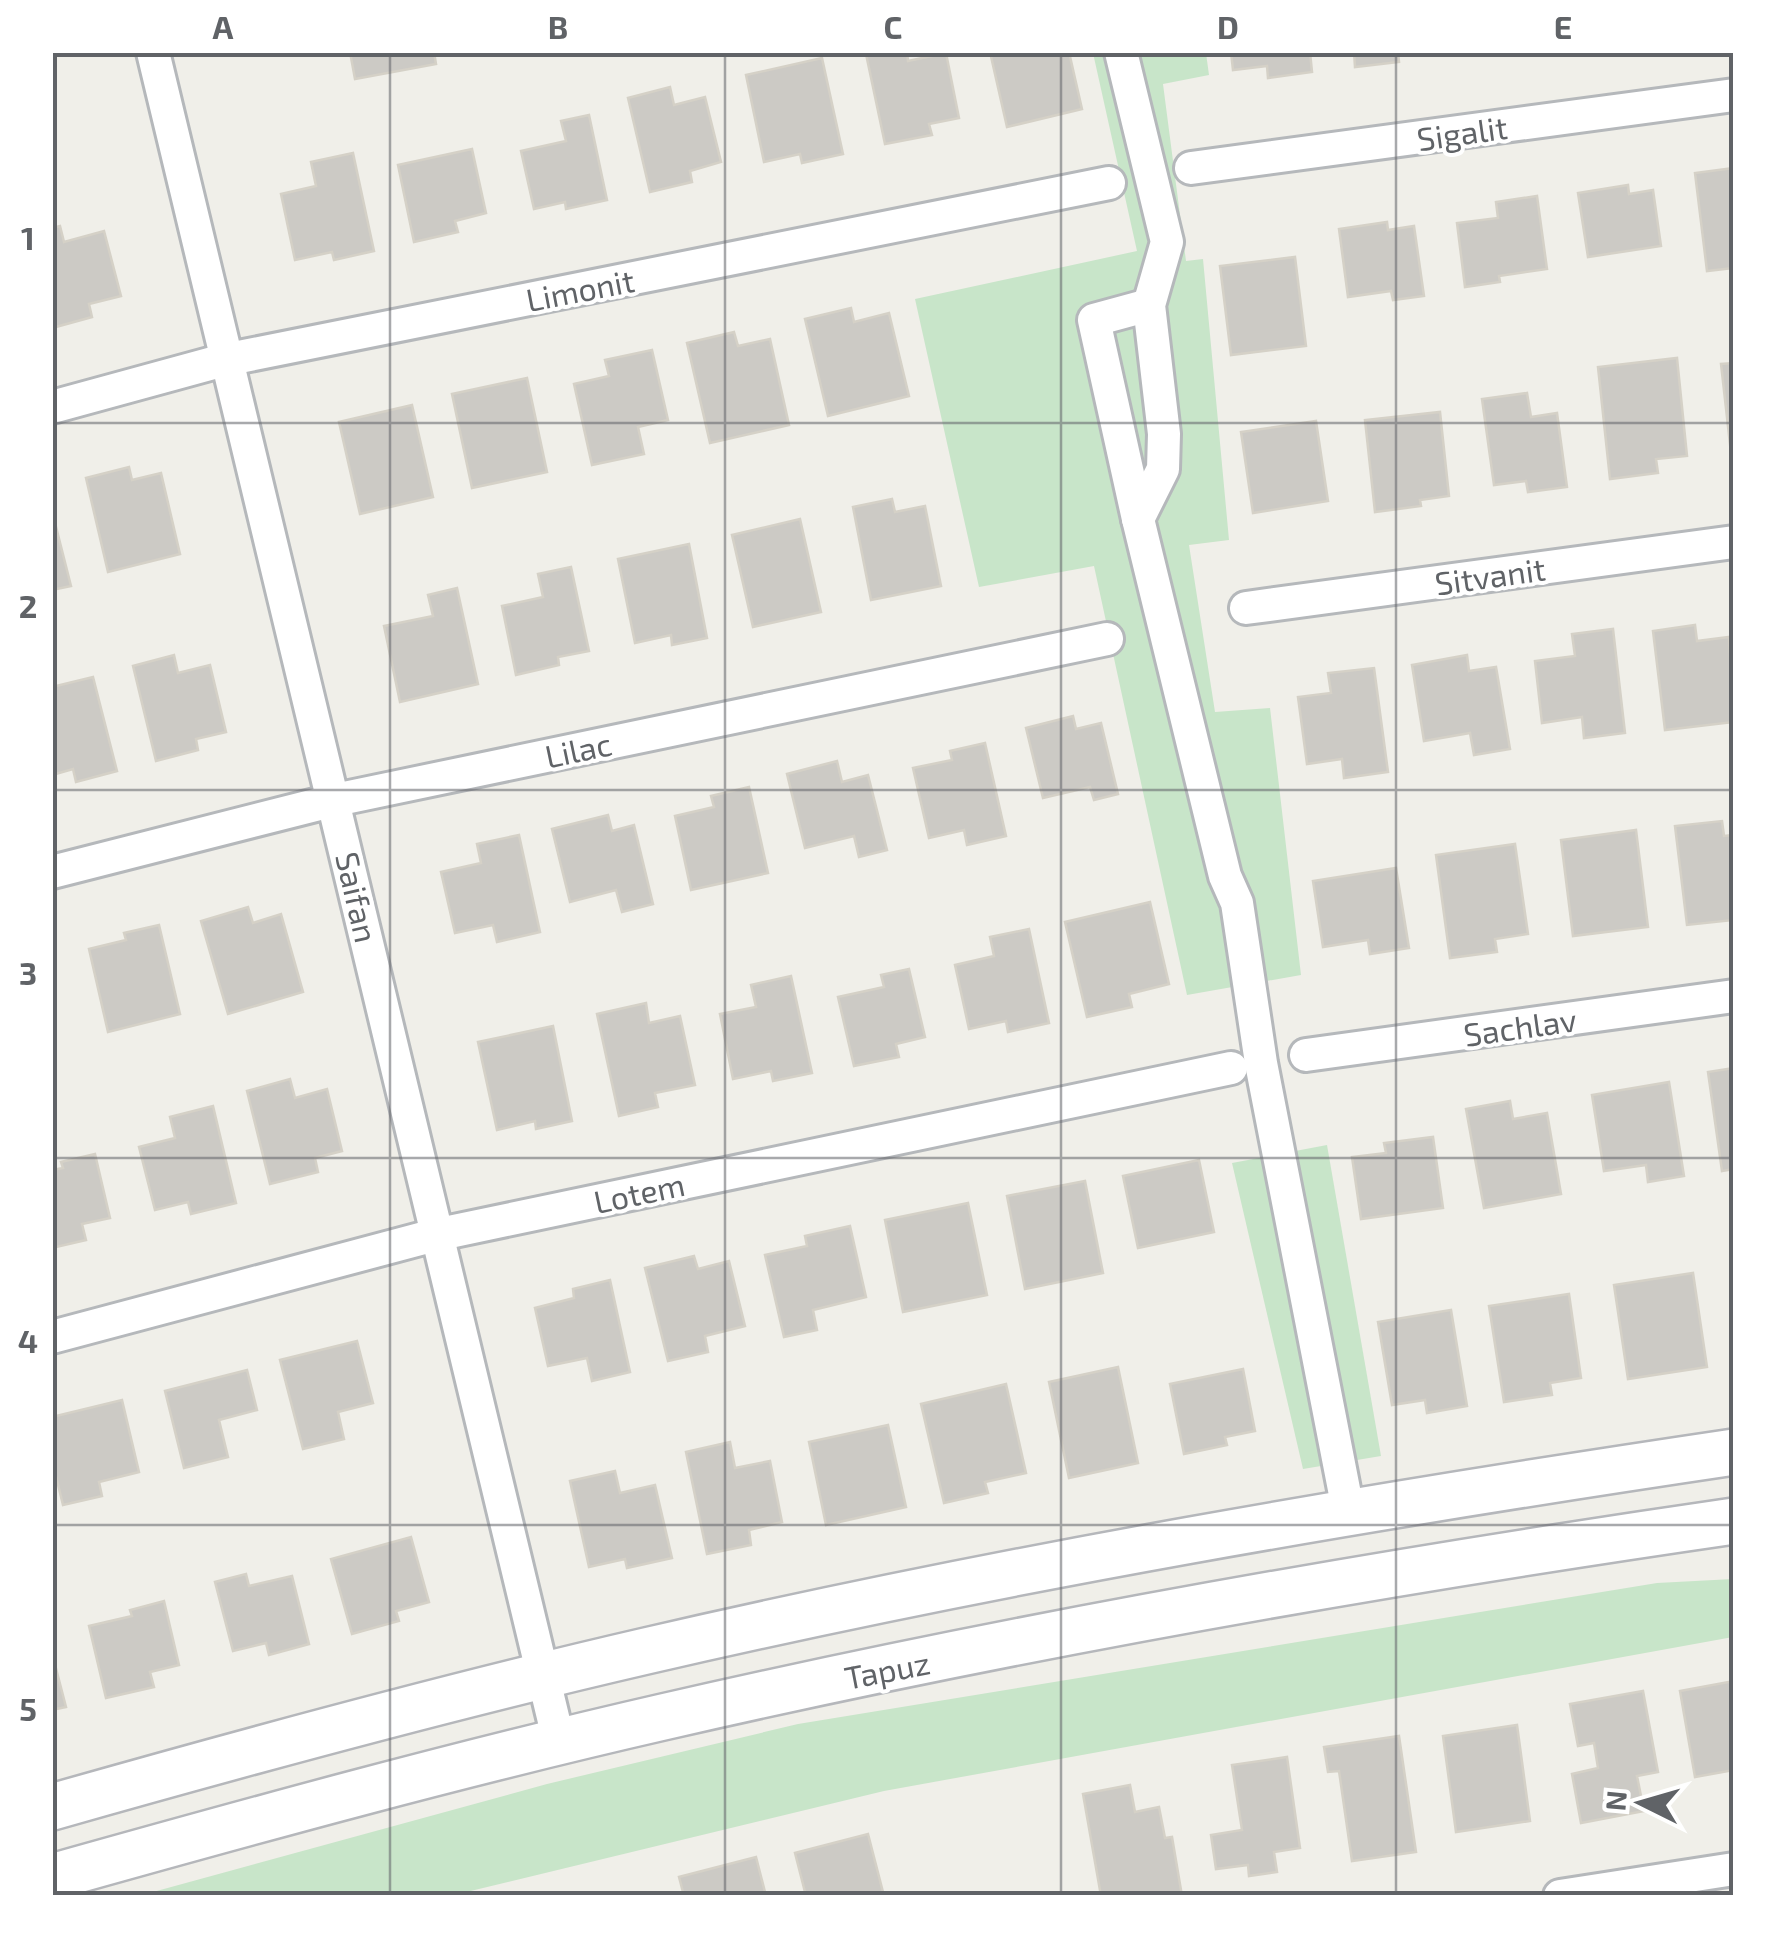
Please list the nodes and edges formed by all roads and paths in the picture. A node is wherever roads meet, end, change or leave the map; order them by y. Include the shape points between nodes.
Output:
1 (153, 52) edge
2 (1120, 52) edge
3 (1734, 96) edge
4 (1191, 168) dead end
5 (1110, 183) dead end
6 (1149, 305) junction
7 (228, 359) junction
8 (52, 407) edge
9 (1138, 519) junction
10 (1734, 542) edge
11 (1246, 608) dead end
12 (1107, 639) dead end
13 (336, 800) junction
14 (52, 872) edge
15 (1734, 996) edge
16 (1306, 1055) dead end
17 (1231, 1068) dead end
18 (438, 1234) junction
19 (52, 1337) edge
20 (1734, 1452) edge
21 (1348, 1516) junction
22 (1734, 1521) edge
23 (543, 1676) junction
24 (559, 1742) junction
25 (52, 1807) edge
26 (1734, 1869) edge
27 (52, 1877) edge
28 (1560, 1896) edge

1 - 7 street, Saifan
2 - 6 street via 1168,242
3 - 4 street, Sigalit
5 - 7 street, Limonit
6 - 9 street via 1163,468
6 - 9 street via 1094,320
7 - 8 street, Limonit
7 - 13 street, Saifan
9 - 21 street via 1237,903
10 - 11 street, Sitvanit
12 - 13 street, Lilac
13 - 14 street, Lilac
13 - 18 street, Saifan
15 - 16 street, Sachlav
17 - 18 street, Lotem
18 - 19 street, Lotem
18 - 23 street, Saifan
20 - 21 street, Tapuz
21 - 23 street, Tapuz via 944,1588
22 - 24 street, Tapuz via 1090,1630
23 - 24 street, Saifan
23 - 25 street, Tapuz
24 - 27 street, Tapuz
26 - 28 street

